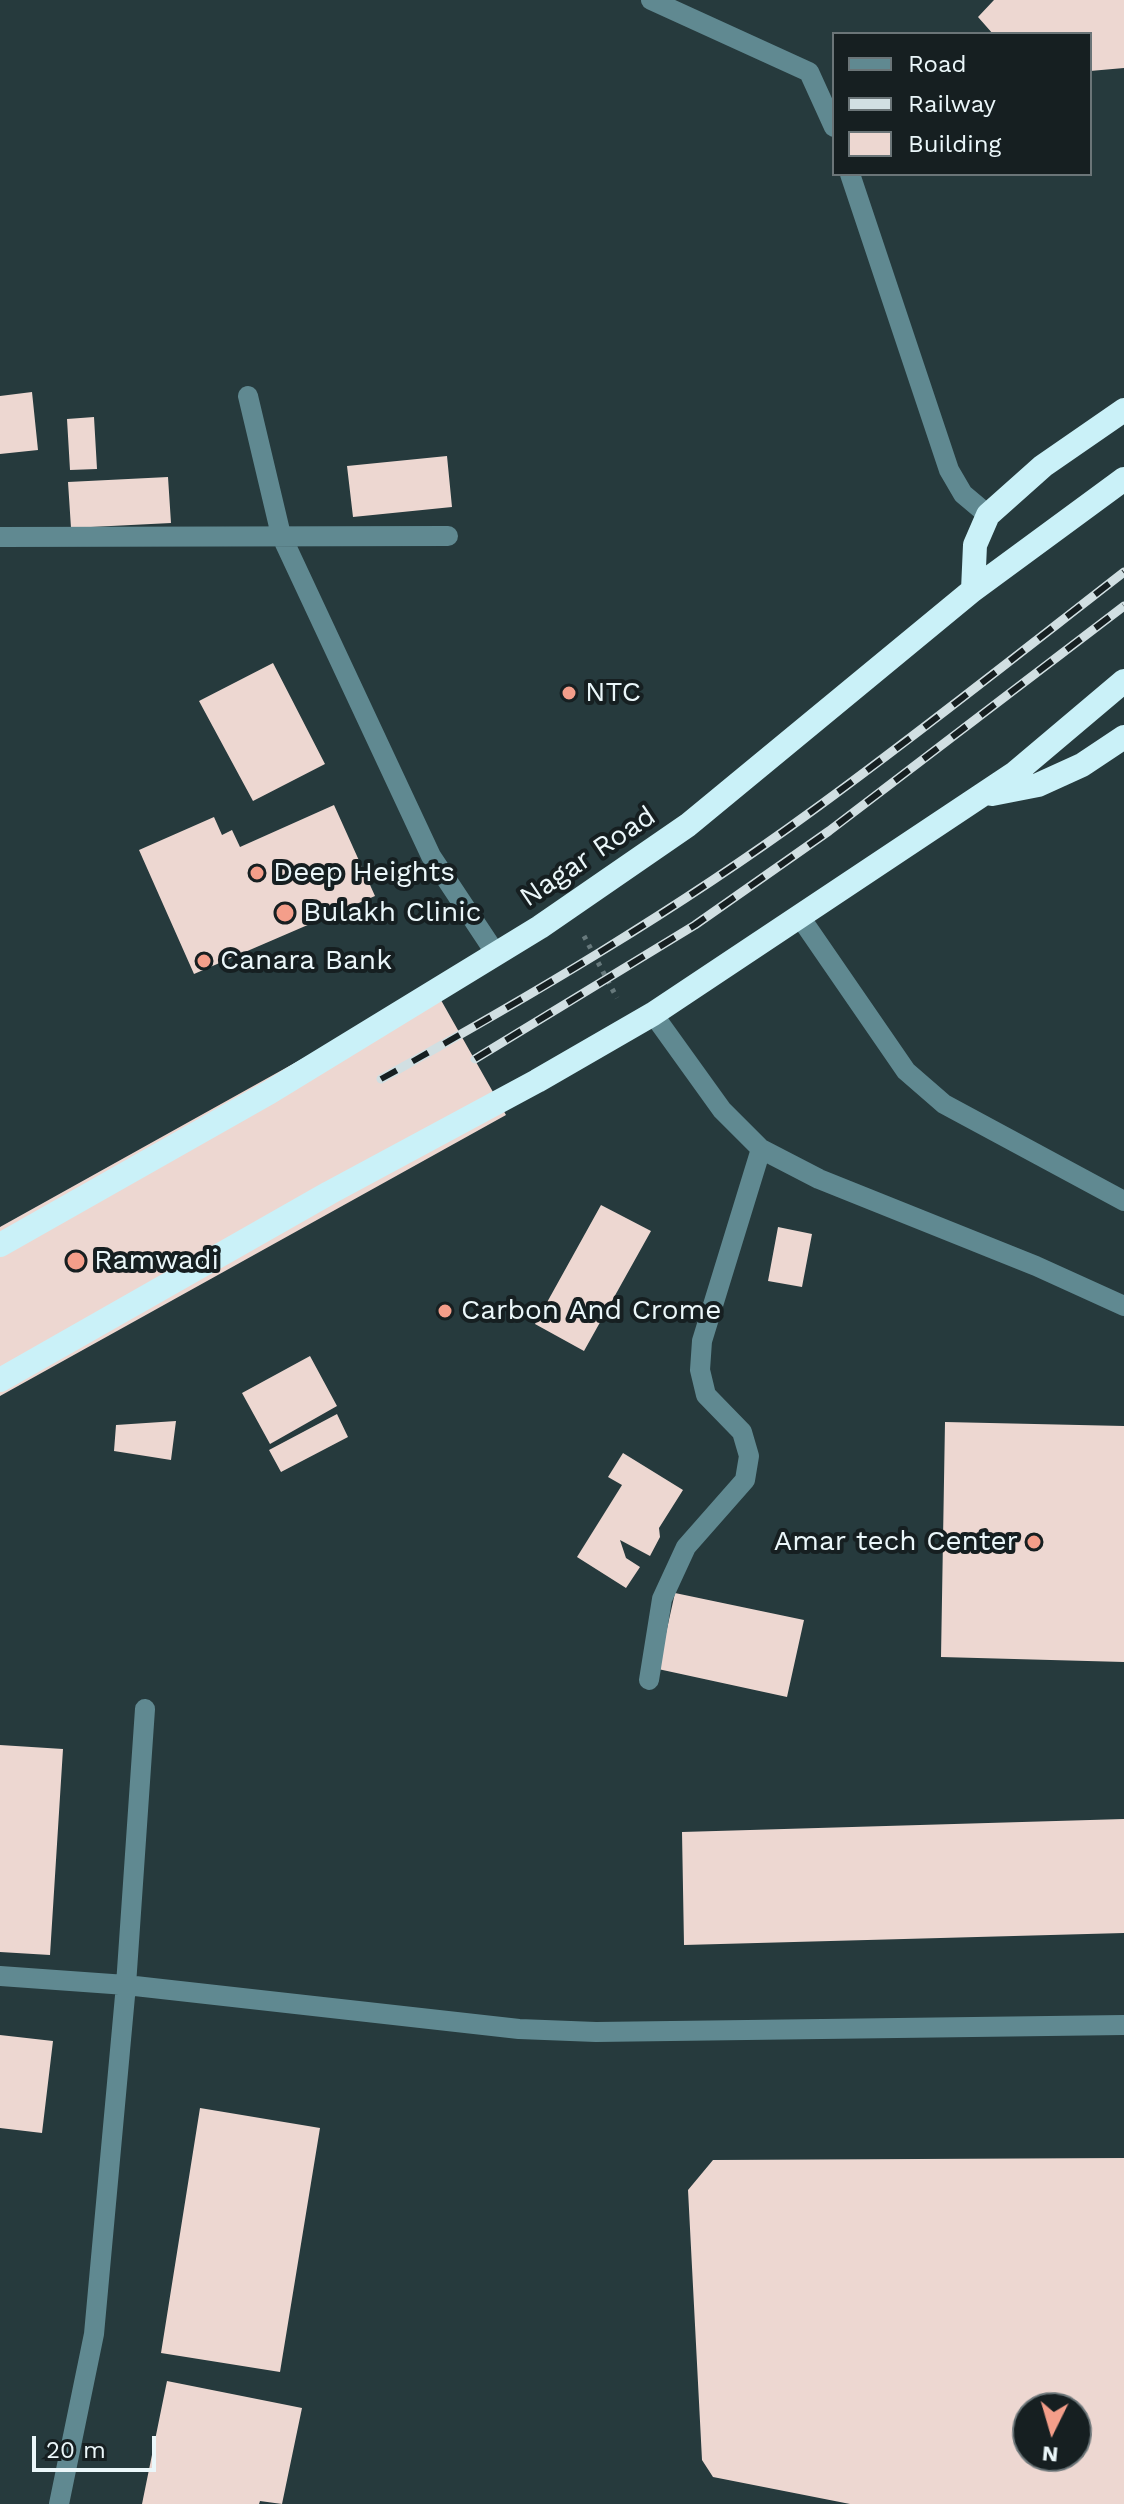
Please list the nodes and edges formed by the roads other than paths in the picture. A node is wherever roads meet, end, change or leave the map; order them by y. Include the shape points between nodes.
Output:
1 (651, 0) edge
2 (832, 123) edge
3 (851, 176) edge
4 (248, 396) dead end
5 (1124, 410) edge
6 (1124, 479) edge
7 (988, 515) junction
8 (281, 535) junction
9 (448, 536) dead end
10 (0, 537) edge
11 (973, 590) junction
12 (1124, 681) edge
13 (1124, 737) edge
14 (978, 797) junction
15 (800, 917) junction
16 (496, 954) junction
17 (642, 1020) junction
18 (761, 1149) junction
19 (1124, 1201) edge
20 (0, 1245) edge
21 (1124, 1306) edge
22 (0, 1380) edge
23 (649, 1680) dead end
24 (145, 1709) dead end
25 (0, 1976) edge
26 (126, 1985) junction
27 (1124, 2025) edge
28 (59, 2504) edge

1 - 2 street via 809,72
3 - 7 street via 949,470 963,494
4 - 8 street
5 - 7 highway via 1043,466
6 - 11 highway, Nagar Road
7 - 11 highway via 975,545
8 - 9 street
8 - 10 street
8 - 16 street via 431,856
11 - 16 highway, Nagar Road via 688,825
12 - 14 highway via 1015,773
13 - 14 highway via 1038,785
14 - 15 highway
15 - 17 highway
15 - 19 street via 906,1071 944,1104
16 - 20 highway, Nagar Road via 270,1092
17 - 18 street
17 - 22 highway
18 - 21 street via 819,1179
18 - 23 street via 702,1341 700,1370 706,1395 742,1432 749,1456 745,1480 686,1547 662,1599
24 - 26 street
25 - 26 street
26 - 27 street via 519,2029
26 - 28 street via 94,2334

